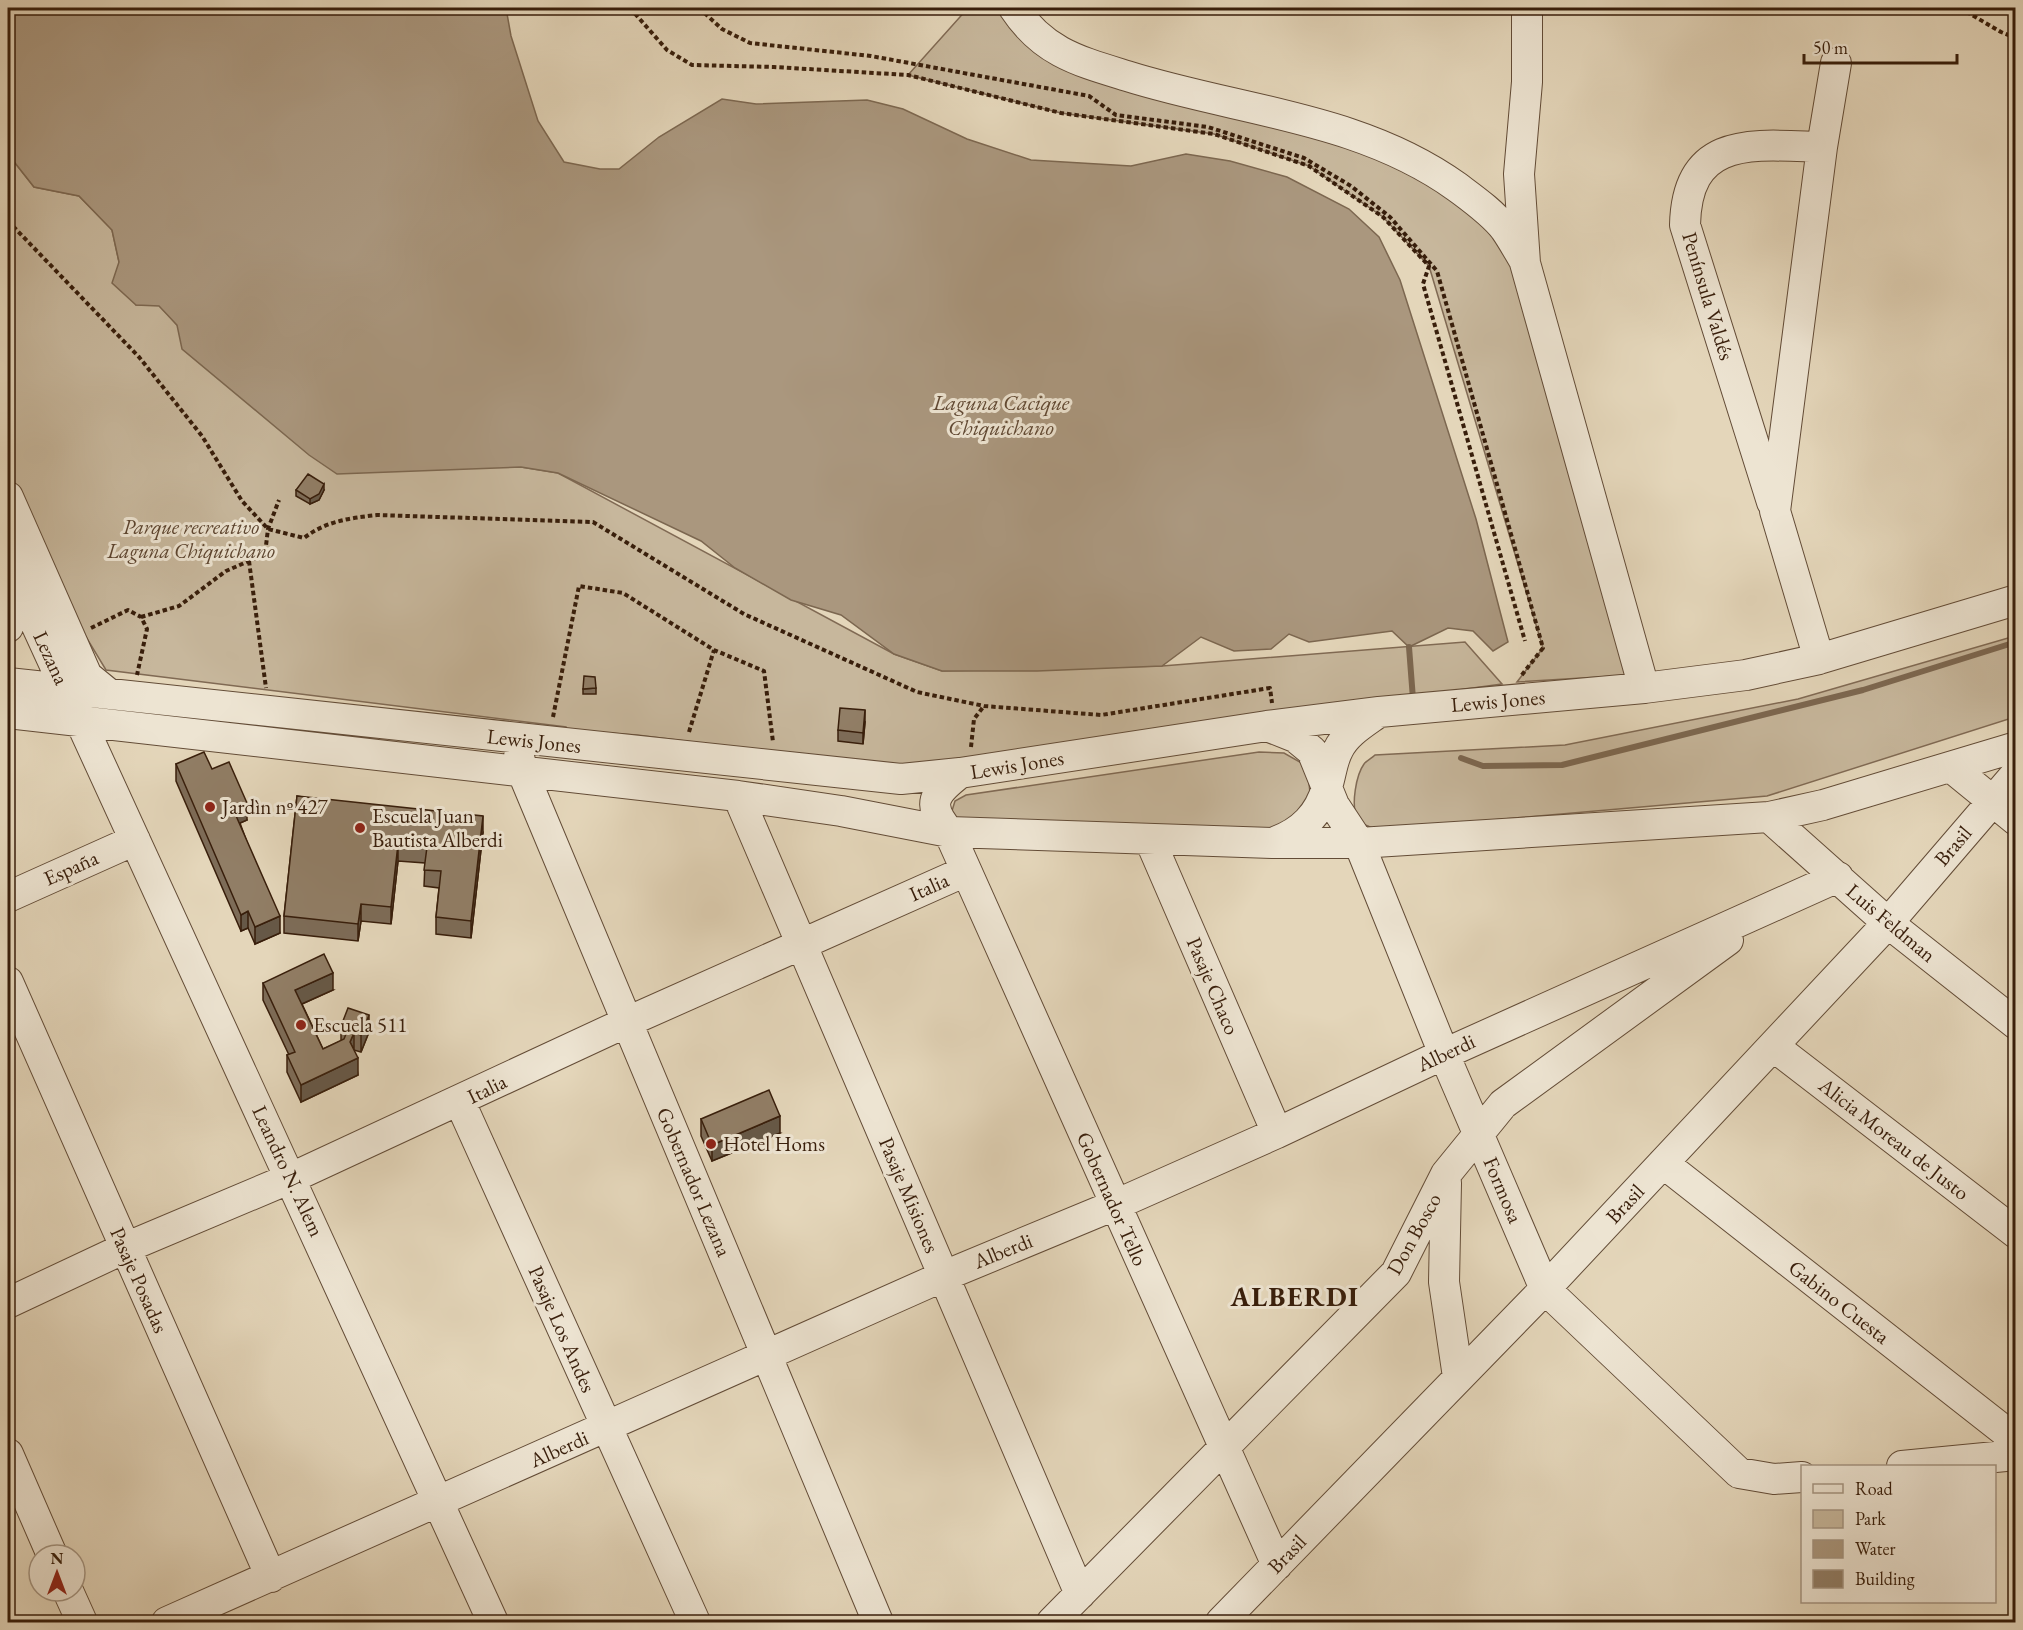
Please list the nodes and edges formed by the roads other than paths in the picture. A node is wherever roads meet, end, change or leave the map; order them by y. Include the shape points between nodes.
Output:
1 (1014, 8) edge
2 (1527, 8) edge
3 (1836, 63) dead end
4 (1822, 147) junction
5 (1526, 263) junction
6 (8, 497) edge
7 (1775, 511) junction
8 (13, 575) edge
9 (2016, 600) edge
10 (8, 627) edge
11 (1820, 659) junction
12 (8, 683) edge
13 (119, 686) junction
14 (65, 688) junction
15 (1644, 688) junction
16 (8, 712) edge
17 (1379, 712) junction
18 (1271, 719) junction
19 (80, 721) junction
20 (515, 739) junction
21 (2016, 747) edge
22 (965, 765) junction
23 (1951, 767) junction
24 (523, 773) junction
25 (2016, 774) edge
26 (1326, 790) junction
27 (738, 796) junction
28 (1991, 801) junction
29 (1769, 818) junction
30 (2016, 820) edge
31 (949, 832) junction
32 (135, 840) junction
33 (1150, 840) junction
34 (1272, 843) junction
35 (1359, 843) junction
36 (966, 871) junction
37 (1838, 878) junction
38 (8, 897) edge
39 (1776, 905) junction
40 (1888, 923) junction
41 (801, 944) junction
42 (8, 982) edge
43 (627, 1022) junction
44 (2016, 1024) edge
45 (1773, 1046) junction
46 (1444, 1053) junction
47 (460, 1102) junction
48 (1479, 1132) junction
49 (1277, 1133) junction
50 (1663, 1163) junction
51 (1446, 1174) junction
52 (291, 1178) junction
53 (1115, 1205) junction
54 (2016, 1233) edge
55 (125, 1248) junction
56 (1396, 1273) junction
57 (944, 1276) junction
58 (1444, 1282) junction
59 (1545, 1289) junction
60 (8, 1303) edge
61 (767, 1356) junction
62 (1458, 1377) junction
63 (606, 1428) junction
64 (2016, 1440) edge
65 (1223, 1450) junction
66 (8, 1454) edge
67 (2016, 1455) edge
68 (1921, 1465) edge
69 (1801, 1477) edge
70 (438, 1502) junction
71 (47, 1543) edge
72 (1276, 1565) junction
73 (271, 1577) junction
74 (1080, 1594) junction
75 (73, 1603) edge
76 (82, 1623) edge
77 (166, 1623) edge
78 (493, 1623) edge
79 (695, 1623) edge
80 (878, 1623) edge
81 (1052, 1623) edge
82 (1221, 1623) edge

1 - 5 street via 1026,26 1050,48 1079,62 1152,84 1352,132 1396,152 1440,175 1473,199 1504,228
2 - 5 street via 1527,82 1519,174
3 - 4 street, Península Valdés
4 - 7 street, Península Valdés
4 - 7 street, Península Valdés via 1737,147 1712,158 1693,180 1686,205 1685,225
5 - 15 street
6 - 13 street via 87,676
7 - 11 street, Península Valdés
8 - 10 street
8 - 14 street, Lezana
9 - 11 street, Lewis Jones
11 - 15 street, Lewis Jones via 1746,675
12 - 14 street, Lewis Jones
13 - 14 street, Lewis Jones
13 - 20 street, Lewis Jones
14 - 19 street, Lezana
15 - 17 street, Lewis Jones
16 - 19 street, Lewis Jones
17 - 18 street, Lewis Jones
17 - 26 street via 1353,731 1338,749
18 - 22 street, Lewis Jones
18 - 26 street, Formosa via 1312,751
19 - 24 street, Lewis Jones
19 - 32 street, Leandro N. Alem
20 - 22 street, Lewis Jones via 900,780
20 - 24 street, Gobernador Lezana
21 - 23 street, Lewis Jones
22 - 31 street, Gobernador Tello via 934,800 937,817
23 - 28 street
23 - 29 street, Lewis Jones
24 - 27 street, Lewis Jones
24 - 43 street, Gobernador Lezana
25 - 28 street, Brasil
26 - 34 street via 1312,818 1296,835
26 - 35 street, Formosa
27 - 31 street, Lewis Jones
27 - 41 street, Pasaje Misiones
28 - 30 street
28 - 40 street, Brasil
29 - 35 street, Lewis Jones
29 - 37 street, Luis Feldman
31 - 33 street, Lewis Jones
31 - 36 street, Gobernador Tello
32 - 38 street, España
32 - 52 street, Leandro N. Alem
33 - 34 street, Lewis Jones
33 - 49 street, Pasaje Chaco
34 - 35 street, Lewis Jones
35 - 46 street, Formosa
36 - 41 street, Italia
36 - 53 street, Gobernador Tello
37 - 39 street, Alberdi
37 - 40 street, Luis Feldman
39 - 46 street, Alberdi
39 - 48 street, Don Bosco via 1503,1104
40 - 44 street, Luis Feldman
40 - 45 street, Brasil
41 - 43 street, Italia
41 - 57 street, Pasaje Misiones
42 - 55 street, Pasaje Posadas
43 - 47 street, Italia
43 - 61 street, Gobernador Lezana
45 - 50 street, Brasil
45 - 54 street, Alicia Moreau de Justo
46 - 48 street, Formosa
46 - 49 street, Alberdi
47 - 52 street, Italia
47 - 63 street, Pasaje Los Andes
48 - 51 street, Don Bosco
48 - 59 street, Formosa
49 - 53 street, Alberdi
50 - 59 street, Brasil
50 - 64 street, Gabino Cuesta
51 - 56 street, Don Bosco
51 - 58 street
52 - 55 street, Italia
52 - 70 street, Leandro N. Alem
53 - 57 street, Alberdi
53 - 65 street, Gobernador Tello
55 - 60 street, Italia
55 - 73 street, Pasaje Posadas
56 - 58 street via 1412,1267 1427,1269
56 - 65 street, Don Bosco
57 - 61 street, Alberdi
57 - 74 street, Pasaje Misiones
58 - 62 street
59 - 62 street, Brasil
59 - 69 street, Formosa via 1739,1473 1774,1479
61 - 63 street, Alberdi
61 - 80 street, Gobernador Lezana
62 - 72 street, Brasil
63 - 70 street, Alberdi
63 - 79 street, Pasaje Los Andes
65 - 72 street, Gobernador Tello
65 - 74 street, Don Bosco
66 - 71 street
67 - 68 street
70 - 73 street, Alberdi
70 - 78 street, Leandro N. Alem
72 - 82 street, Brasil
73 - 77 street, Alberdi
74 - 81 street, Don Bosco
75 - 76 street

